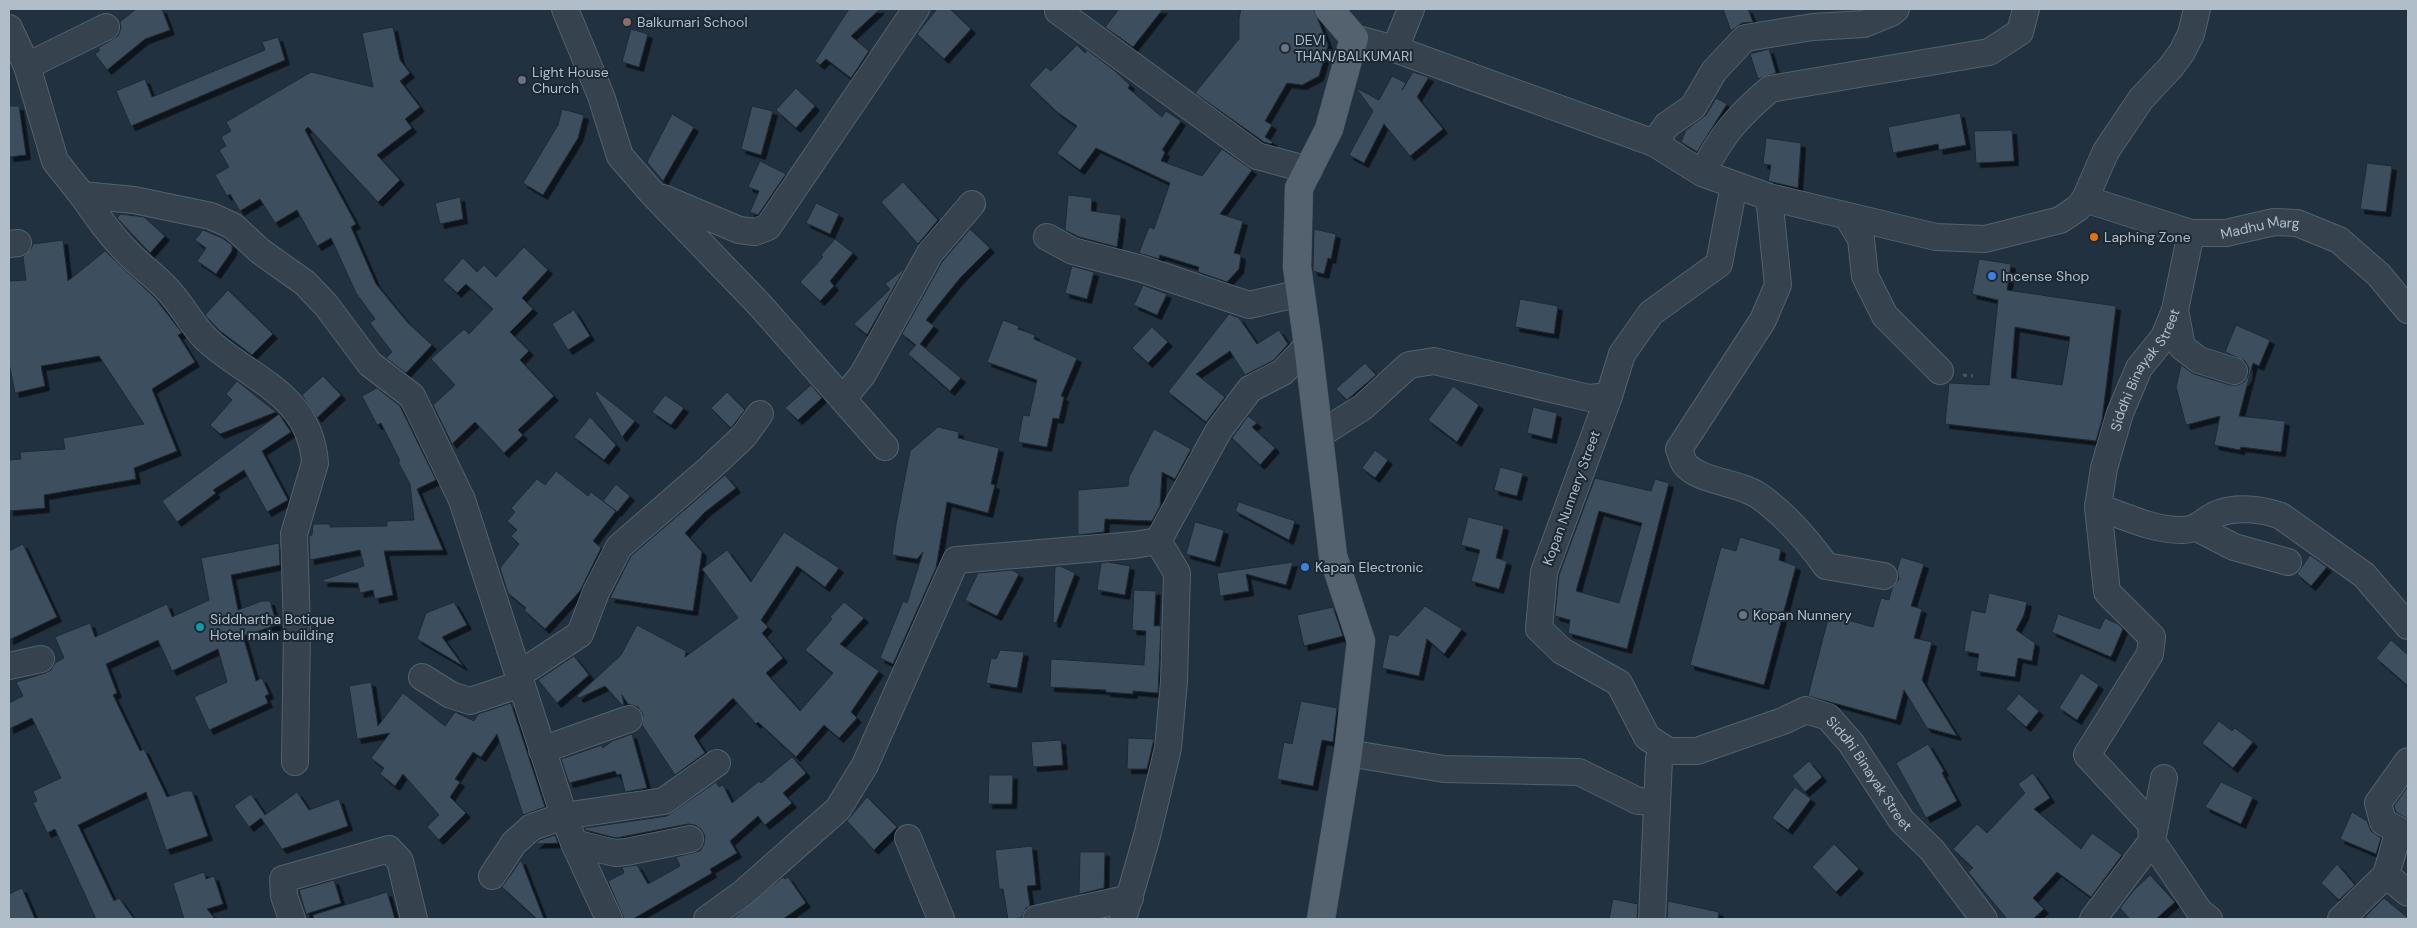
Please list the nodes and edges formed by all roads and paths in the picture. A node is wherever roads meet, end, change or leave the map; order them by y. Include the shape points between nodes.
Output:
1 (565, 9) edge
2 (916, 9) edge
3 (1329, 9) edge
4 (1411, 9) edge
5 (1896, 9) edge
6 (2026, 9) edge
7 (2197, 9) edge
8 (1058, 11) dead end
9 (106, 27) dead end
10 (9, 28) edge
11 (1354, 38) junction
12 (1395, 49) junction
13 (26, 66) junction
14 (1654, 142) junction
15 (1308, 170) junction
16 (1702, 173) junction
17 (1734, 185) junction
18 (653, 194) junction
19 (82, 195) junction
20 (1768, 197) junction
21 (2085, 199) junction
22 (972, 204) dead end
23 (1847, 216) junction
24 (2191, 233) junction
25 (1047, 237) dead end
26 (1301, 293) junction
27 (2175, 310) junction
28 (2408, 310) edge
29 (1308, 345) junction
30 (1940, 371) dead end
31 (2234, 371) dead end
32 (1609, 396) junction
33 (843, 399) junction
34 (760, 414) dead end
35 (1318, 435) junction
36 (884, 447) dead end
37 (2098, 507) junction
38 (2197, 528) junction
39 (1158, 541) junction
40 (2288, 562) dead end
41 (1884, 576) dead end
42 (2408, 626) edge
43 (41, 659) dead end
44 (9, 666) edge
45 (422, 677) dead end
46 (519, 680) junction
47 (629, 719) dead end
48 (542, 750) junction
49 (1348, 752) junction
50 (1665, 753) junction
51 (2408, 761) edge
52 (295, 762) dead end
53 (717, 763) dead end
54 (2164, 778) dead end
55 (1657, 802) junction
56 (564, 816) junction
57 (2404, 827) edge
58 (908, 838) dead end
59 (690, 840) dead end
60 (2152, 841) junction
61 (574, 844) junction
62 (2386, 875) junction
63 (492, 876) dead end
64 (2408, 893) edge
65 (1126, 908) edge
66 (292, 919) edge
67 (414, 919) edge
68 (609, 919) edge
69 (708, 919) edge
70 (940, 919) edge
71 (1036, 919) edge
72 (1322, 919) edge
73 (1652, 919) edge
74 (1984, 919) edge
75 (2093, 919) edge
76 (2209, 919) edge
77 (2341, 919) edge

1 - 18 street via 601,96 620,156
2 - 18 street via 768,227 755,232 740,230
3 - 11 main road
4 - 12 street
5 - 14 street via 1864,24 1813,27 1745,38 1714,71 1693,107 1667,124
6 - 16 street via 2020,32 1990,52 1770,89 1723,135
7 - 21 street via 2191,34 2182,52 2142,99 2106,151
8 - 15 street via 1257,156
9 - 13 street
10 - 13 street
11 - 12 street
11 - 15 main road via 1329,129
12 - 14 street
13 - 19 street via 55,161
14 - 16 street
15 - 26 main road via 1299,188 1297,268
16 - 17 street
17 - 20 street
17 - 32 street via 1719,264 1651,313 1622,354
18 - 33 street via 759,304
19 - 46 street via 134,200 211,216 233,226 260,251 305,283 326,305 370,364 412,396 462,500
19 - 52 street via 126,252 167,289 206,339 282,394 302,422 314,452 315,463 294,534 297,628
20 - 23 street
20 - 41 street via 1778,285 1763,320 1679,449 1685,464 1708,478 1748,489 1760,496 1813,546 1826,566
21 - 23 street via 2060,220 1985,239 1936,237
21 - 24 street, Madhu Marg
22 - 33 street via 930,253 863,374
23 - 30 street via 1861,239 1865,276 1884,316
24 - 27 street, Siddhi Binayak Street
24 - 28 street, Madhu Marg via 2226,233 2274,222 2297,223 2339,240 2379,275
25 - 26 street via 1073,251 1142,269 1249,305
26 - 29 main road
27 - 31 street via 2182,347 2199,360
27 - 37 street, Siddhi Binayak Street via 2164,337 2139,368 2120,413 2104,468
29 - 35 main road
29 - 39 street via 1283,372 1250,389 1219,430
32 - 35 street via 1589,398 1434,361 1409,365 1363,407
32 - 50 street, Kopan Nunnery Street via 1544,572 1539,629 1562,651 1619,683 1647,737
33 - 36 street
34 - 46 street via 744,436 619,547 596,592 580,634
35 - 49 main road via 1333,556 1361,641
37 - 38 street via 2161,527
37 - 60 street, Siddhi Binayak Street via 2107,592 2152,637 2150,654 2086,754 2151,824
38 - 40 street via 2234,547
38 - 42 street via 2216,514 2237,510 2269,511 2281,516 2364,575
39 - 65 street via 1177,573 1174,681 1168,748
39 - 69 street via 956,560 865,764 838,809 743,893
43 - 44 street
45 - 46 street via 451,695 470,700
46 - 48 street
47 - 48 street
48 - 56 street
49 - 55 street via 1444,769 1579,772 1638,801
49 - 72 main road
50 - 55 street via 1659,759
50 - 74 street, Siddhi Binayak Street via 1697,751 1806,710 1828,717 1851,742 1902,821 1932,850
51 - 57 street via 2378,803 2383,822
53 - 56 street via 664,802
54 - 60 street
55 - 73 street
56 - 61 street
56 - 63 street via 532,827 514,843
57 - 62 street
58 - 70 street
59 - 61 street via 615,853
60 - 75 street
60 - 76 street via 2200,912
61 - 68 street
62 - 64 street
62 - 77 street
65 - 71 street
66 - 67 street via 284,896 283,879 389,849 400,861

